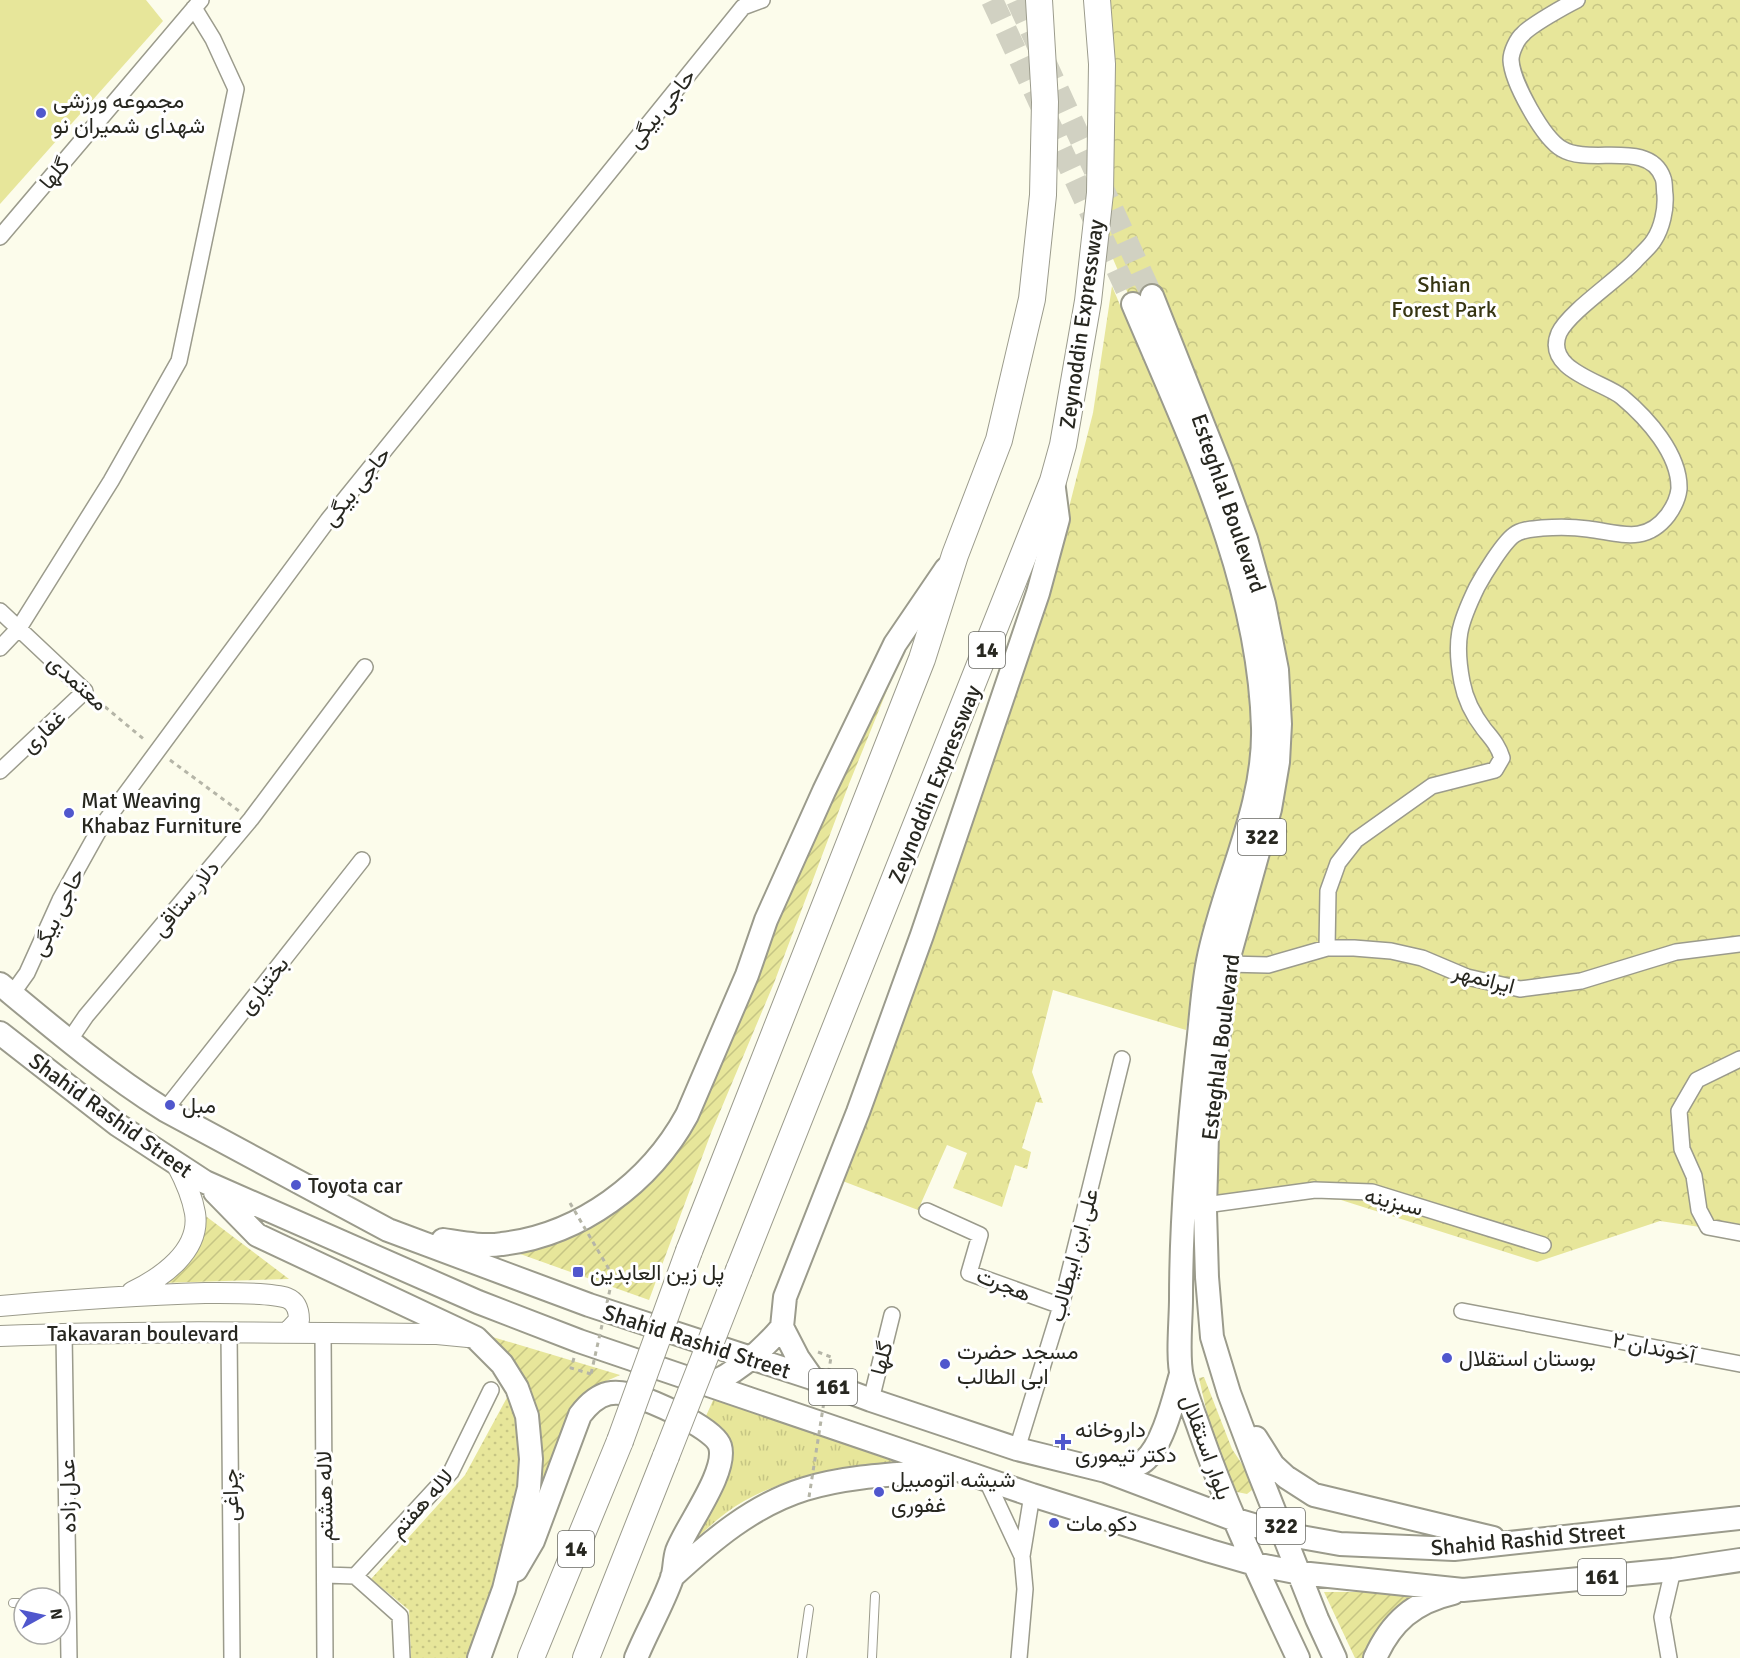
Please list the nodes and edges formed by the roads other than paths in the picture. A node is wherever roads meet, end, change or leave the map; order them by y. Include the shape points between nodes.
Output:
1 (762, 0) edge
2 (1039, 0) edge
3 (1097, 0) edge
4 (1577, 0) edge
5 (198, 4) edge
6 (741, 4) edge
7 (0, 237) edge
8 (1053, 481) junction
9 (955, 555) junction
10 (0, 611) edge
11 (19, 628) junction
12 (0, 648) edge
13 (365, 667) dead end
14 (85, 691) joint
15 (0, 771) edge
16 (362, 860) dead end
17 (1740, 944) edge
18 (1328, 948) junction
19 (1227, 964) junction
20 (6, 989) edge
21 (0, 1033) edge
22 (69, 1041) junction
23 (1122, 1059) dead end
24 (1740, 1059) edge
25 (165, 1110) junction
26 (177, 1165) junction
27 (205, 1182) junction
28 (1205, 1204) junction
29 (927, 1211) dead end
30 (388, 1230) junction
31 (1740, 1233) edge
32 (1543, 1245) dead end
33 (126, 1295) junction
34 (0, 1306) edge
35 (1061, 1306) junction
36 (1462, 1311) dead end
37 (891, 1315) dead end
38 (782, 1327) junction
39 (229, 1332) junction
40 (64, 1333) junction
41 (287, 1333) junction
42 (322, 1333) junction
43 (0, 1336) edge
44 (476, 1338) junction
45 (750, 1359) junction
46 (1740, 1364) edge
47 (1181, 1374) junction
48 (812, 1378) junction
49 (709, 1385) junction
50 (491, 1390) dead end
51 (1229, 1393) junction
52 (871, 1400) junction
53 (1017, 1449) junction
54 (956, 1469) junction
55 (1107, 1471) junction
56 (986, 1479) junction
57 (1032, 1495) junction
58 (1740, 1518) edge
59 (1233, 1519) junction
60 (1284, 1534) junction
61 (1515, 1543) junction
62 (1022, 1556) junction
63 (1740, 1560) edge
64 (1255, 1564) junction
65 (1673, 1570) junction
66 (1300, 1573) junction
67 (325, 1575) junction
68 (354, 1576) junction
69 (672, 1577) junction
70 (64, 1586) edge
71 (504, 1589) junction
72 (1463, 1590) junction
73 (875, 1596) dead end
74 (809, 1609) dead end
75 (232, 1658) edge
76 (325, 1658) edge
77 (402, 1658) edge
78 (479, 1658) edge
79 (531, 1658) edge
80 (586, 1658) edge
81 (636, 1658) edge
82 (802, 1658) edge
83 (872, 1658) edge
84 (1019, 1658) edge
85 (1298, 1658) edge
86 (1335, 1658) edge
87 (1375, 1658) edge
88 (1669, 1658) edge

1 - 6 street
2 - 9 highway, 14 via 1045,102 1043,195 1032,299 999,440
3 - 8 highway, Zeynoddin Expressway / 14 via 1102,64 1100,193 1088,301 1064,445
4 - 18 street via 1523,33 1514,46 1511,59 1530,109 1550,139 1564,150 1587,156 1629,154 1655,165 1663,178 1666,206 1654,240 1624,273 1572,317 1559,333 1557,345 1561,359 1578,375 1620,395 1659,436 1674,463 1679,488 1674,507 1660,526 1645,534 1622,536 1587,529 1528,530 1513,535 1486,568 1464,612 1458,636 1459,658 1462,686 1470,706 1498,744 1502,758 1495,770 1432,786 1356,840 1338,863 1328,891
5 - 7 street, گلها
5 - 11 street via 236,89 179,361 111,481
6 - 20 street, حاجی بیگی via 328,520 99,830 60,900 27,973
8 - 38 main road via 1058,519 1038,593 914,957 785,1297
8 - 80 highway, Zeynoddin Expressway / 14, bridge
9 - 30 main road via 895,644 766,920 747,975 675,1137 632,1185 556,1231 501,1245 470,1244
9 - 79 highway, 14, bridge via 922,659 689,1251 620,1441
10 - 11 street, معتمدی
11 - 12 street
11 - 14 street, معتمدی
13 - 22 street, دلار ستاقی via 250,819
14 - 15 street, غفاری
16 - 25 street, بختیاری
17 - 18 street, ایرانمهر via 1676,952 1581,981 1520,989 1467,977 1422,958 1390,951
18 - 19 street, ایرانمهر via 1268,965
19 - 28 main road, Esteghlal Boulevard / 322 via 1207,1134
19 - 47 main road, Esteghlal Boulevard / 322 via 1270,808 1278,762 1277,670 1246,539 1217,459 1143,300 1234,564 1260,680 1262,722 1252,805 1208,961 1188,1135 1181,1259
20 - 22 main road, Shahid Rashid Street / 161
21 - 26 main road, Shahid Rashid Street / 161 via 118,1125
22 - 25 main road, Shahid Rashid Street / 161
23 - 35 street, علی ابن ابیطالب
24 - 31 street via 1697,1080 1679,1111 1682,1149 1694,1176 1699,1210 1708,1227
25 - 30 main road, Shahid Rashid Street / 161
26 - 27 main road, Shahid Rashid Street / 161
26 - 33 main road via 195,1215 189,1244 181,1257 154,1281
27 - 44 main road via 257,1236
27 - 49 main road, Shahid Rashid Street / 161 via 478,1302
28 - 32 street, سبزینه via 1315,1190 1372,1192
28 - 51 main road, Esteghlal Boulevard / 322 via 1212,1337
29 - 35 street, هجرت via 980,1234 969,1273
30 - 45 main road, Shahid Rashid Street / 161 via 589,1305
33 - 34 main road, Takavaran boulevard
33 - 41 main road, Takavaran boulevard via 233,1293 287,1298 299,1311 299,1320
35 - 53 street, علی ابن ابیطالب
36 - 46 street, آخوندان ۲
37 - 52 street, گلها
38 - 45 main road
38 - 48 main road
39 - 40 main road, Takavaran boulevard
39 - 41 main road, Takavaran boulevard
39 - 75 street, چراغی
40 - 43 main road, Takavaran boulevard
40 - 70 street, عدل زاده
41 - 42 main road, Takavaran boulevard
42 - 44 main road, Takavaran boulevard
42 - 67 street, لاله هشتم
44 - 71 main road via 502,1364 517,1388 530,1435 529,1488
45 - 48 main road, Shahid Rashid Street / 161
45 - 49 main road via 732,1374
47 - 55 main road via 1168,1420 1152,1452 1143,1462
47 - 59 main road, بلوار استقلال
48 - 52 main road, Shahid Rashid Street / 161
49 - 54 main road, Shahid Rashid Street / 161
50 - 68 street, لاله هفتم via 451,1472
51 - 60 main road, Esteghlal Boulevard / 322
51 - 61 main road via 1273,1465 1314,1495
52 - 53 main road, Shahid Rashid Street / 161
53 - 55 main road, Shahid Rashid Street / 161
54 - 56 main road, Shahid Rashid Street / 161
54 - 69 main road via 886,1475 803,1489 754,1511
55 - 59 main road, Shahid Rashid Street / 161
56 - 57 main road, Shahid Rashid Street / 161
56 - 62 street
57 - 62 street
57 - 64 main road, Shahid Rashid Street / 161
58 - 61 main road, Shahid Rashid Street / 161
59 - 60 main road, Shahid Rashid Street / 161
59 - 64 main road, 322
60 - 61 main road, Shahid Rashid Street / 161 via 1340,1544 1442,1548
60 - 66 main road, Esteghlal Boulevard / 322
62 - 84 street via 1025,1589
63 - 65 main road, Shahid Rashid Street / 161
64 - 66 main road, Shahid Rashid Street / 161
64 - 85 main road, 322
65 - 72 main road, Shahid Rashid Street / 161
65 - 88 street via 1662,1617
66 - 72 main road, Shahid Rashid Street / 161
66 - 86 main road, Esteghlal Boulevard / 322
67 - 68 street
67 - 76 street, لاله هشتم
68 - 77 street via 400,1616
69 - 71 main road via 677,1551 721,1460 720,1446 713,1435 665,1407 627,1393 604,1394 590,1401 580,1415 533,1541
69 - 81 main road
71 - 78 main road
72 - 87 main road via 1433,1597 1414,1608 1383,1639
73 - 83 lane
74 - 82 lane

